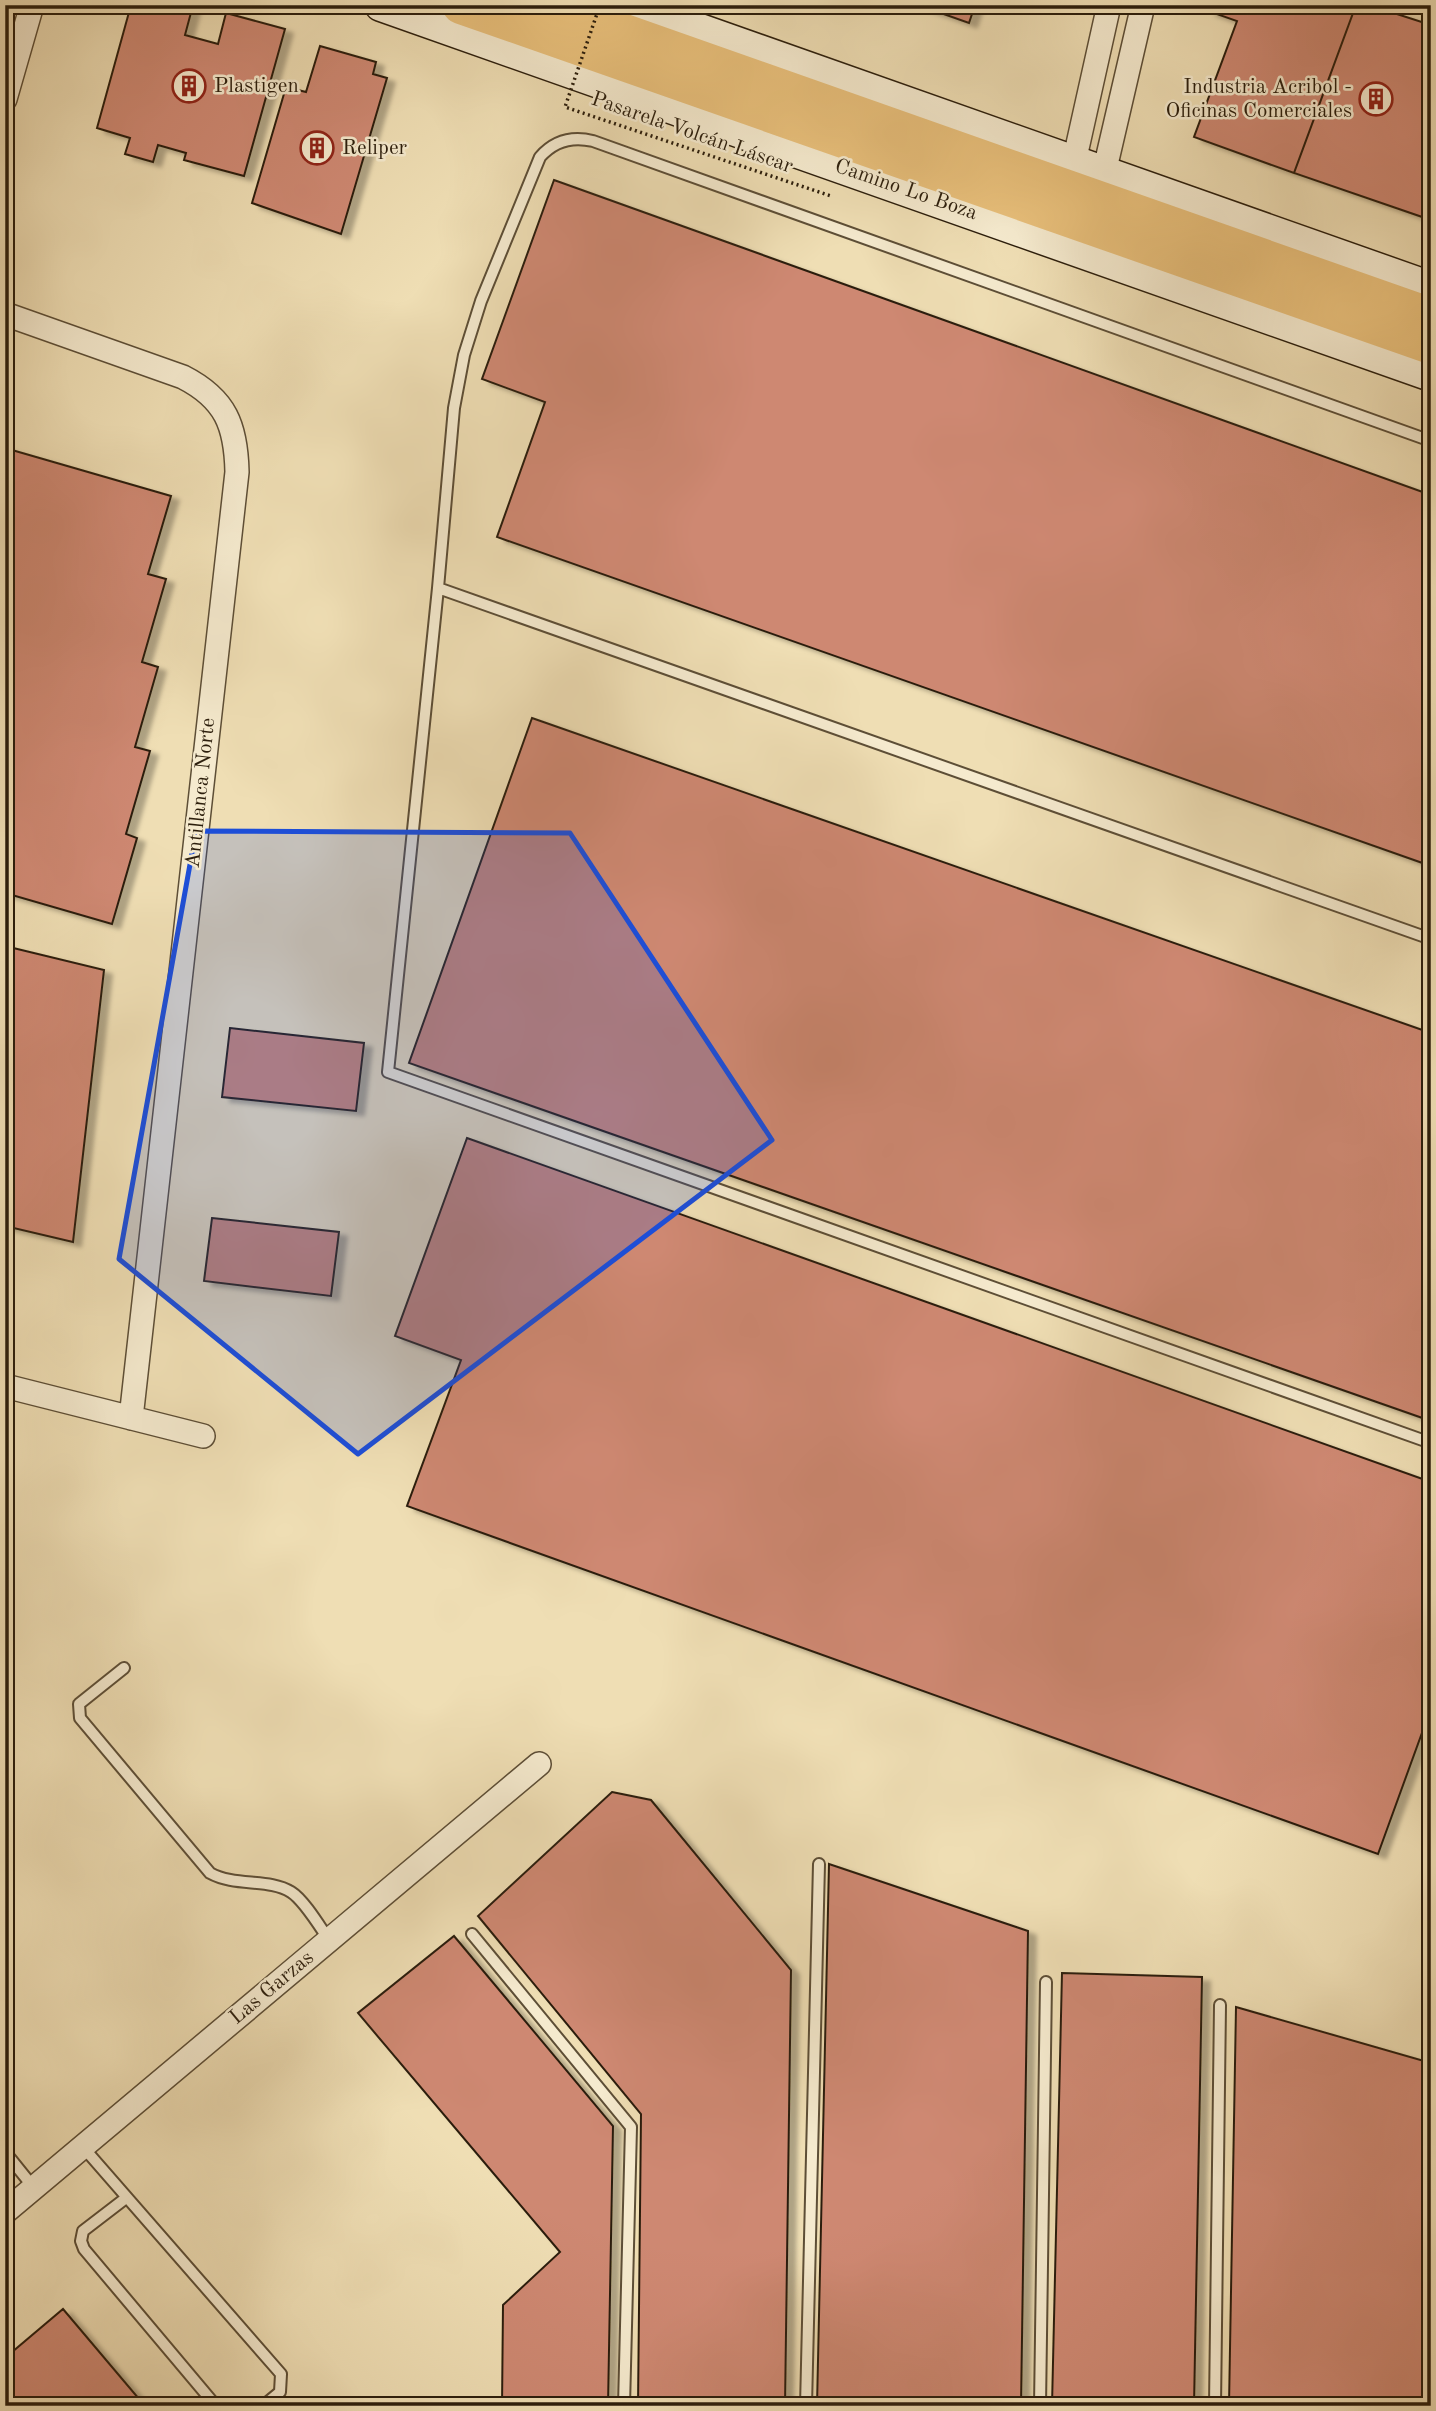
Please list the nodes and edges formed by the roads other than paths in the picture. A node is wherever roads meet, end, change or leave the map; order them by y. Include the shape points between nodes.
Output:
1 (32, 5) edge
2 (381, 5) edge
3 (461, 5) edge
4 (545, 5) edge
5 (629, 5) edge
6 (1109, 5) edge
7 (1143, 5) edge
8 (5, 99) edge
9 (1074, 162) junction
10 (1104, 173) junction
11 (1431, 288) edge
12 (5, 314) edge
13 (1431, 317) edge
14 (1431, 345) edge
15 (1431, 375) edge
16 (1431, 441) edge
17 (438, 588) junction
18 (1431, 939) edge
19 (5, 1386) edge
20 (131, 1418) junction
21 (203, 1436) dead end
22 (1431, 1443) edge
23 (124, 1668) dead end
24 (539, 1764) dead end
25 (819, 1864) dead end
26 (472, 1934) dead end
27 (329, 1940) junction
28 (1046, 1982) dead end
29 (1220, 2005) dead end
30 (83, 2147) junction
31 (5, 2152) edge
32 (34, 2188) junction
33 (126, 2198) junction
34 (5, 2212) edge
35 (216, 2406) edge
36 (263, 2406) edge
37 (624, 2406) edge
38 (806, 2406) edge
39 (1040, 2406) edge
40 (1215, 2406) edge

1 - 8 street
2 - 15 street, Camino Lo Boza
3 - 14 highway
4 - 13 highway
5 - 9 street
6 - 9 street
7 - 10 street
9 - 10 street
10 - 11 street
12 - 20 street, Antillanca Norte via 195,383 223,409 236,454
16 - 17 lane via 593,141 571,139 540,157 472,328 454,408
17 - 18 lane
17 - 22 lane via 388,1072
19 - 20 street
20 - 21 street
23 - 27 lane via 79,1704 80,1718 211,1873 292,1892
24 - 27 street, Las Garzas
25 - 38 lane
26 - 37 lane via 631,2127
27 - 30 street, Las Garzas
28 - 39 lane
29 - 40 lane
30 - 32 street, Las Garzas
30 - 33 lane
31 - 32 lane
32 - 34 street, Las Garzas
33 - 35 lane via 83,2231 84,2249
33 - 36 lane via 281,2374 280,2392

